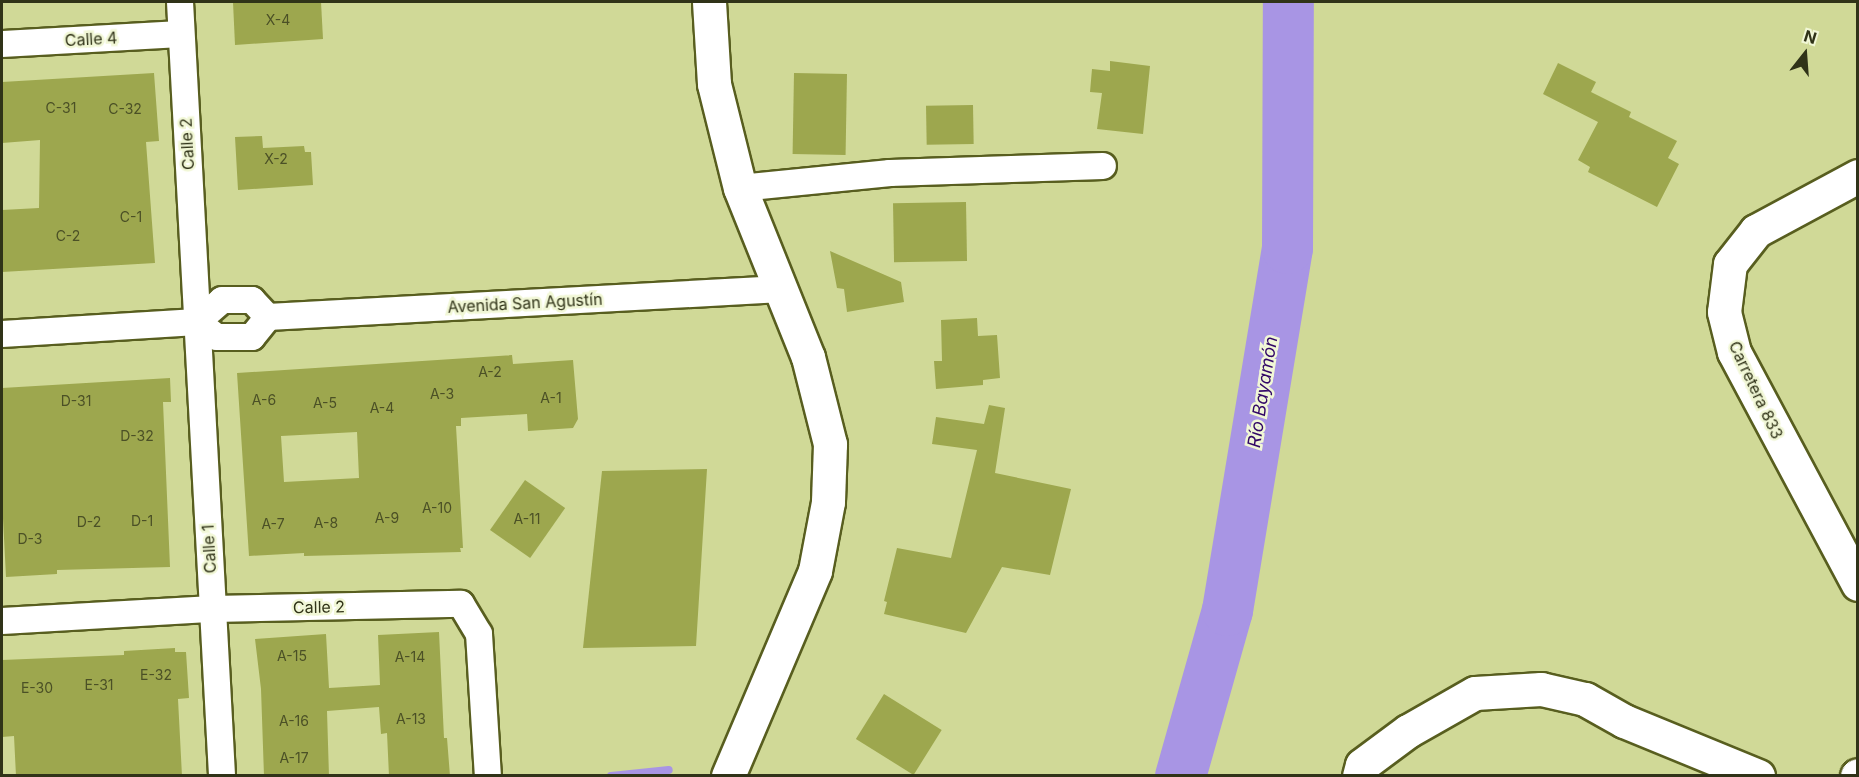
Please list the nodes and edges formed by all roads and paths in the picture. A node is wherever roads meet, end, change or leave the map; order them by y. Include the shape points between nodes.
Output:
1 (180, 2) edge
2 (709, 2) edge
3 (181, 34) junction
4 (2, 44) edge
5 (1103, 166) dead end
6 (1857, 176) edge
7 (740, 188) junction
8 (781, 289) junction
9 (268, 317) junction
10 (197, 322) junction
11 (2, 334) edge
12 (1857, 584) edge
13 (213, 609) junction
14 (2, 621) edge
15 (222, 776) edge
16 (488, 776) edge
17 (728, 776) edge
18 (1359, 776) edge
19 (1758, 776) edge

1 - 3 street, Calle 2
2 - 7 street via 714,84
3 - 4 street, Calle 4
3 - 10 street, Calle 2
5 - 7 street via 890,173
6 - 12 street, Carretera 833 via 1756,231 1730,264 1724,312 1734,352
7 - 8 street
8 - 9 street, Avenida San Agustín
8 - 17 street via 808,357 830,444 828,502 815,571
9 - 10 street via 252,337 217,337
9 - 10 street via 252,300 222,300
10 - 11 street
10 - 13 street, Calle 1
13 - 14 street, Calle 2
13 - 15 street, Calle 1
13 - 16 street, Calle 2 via 461,604 479,634
18 - 19 street via 1362,765 1408,731 1475,693 1541,689 1585,699 1624,722

